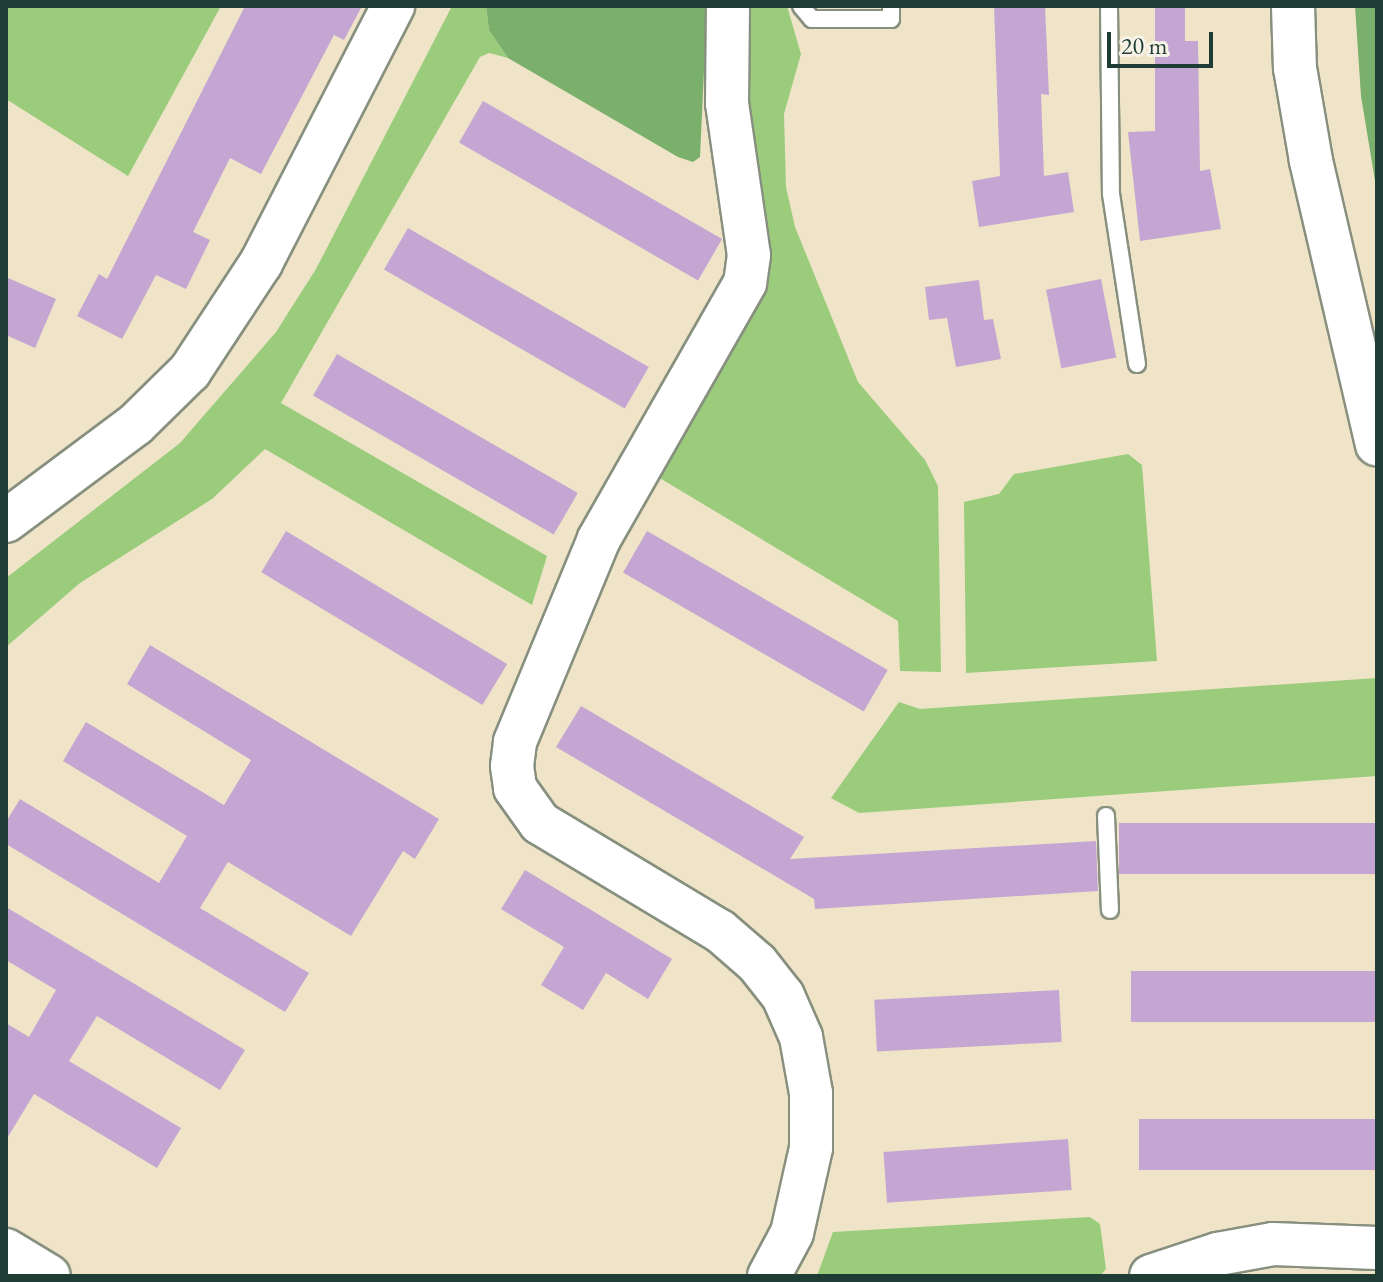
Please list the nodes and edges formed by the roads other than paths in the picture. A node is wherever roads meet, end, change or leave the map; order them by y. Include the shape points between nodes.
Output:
1 (393, 6) edge
2 (728, 6) edge
3 (801, 6) edge
4 (891, 6) edge
5 (1109, 6) edge
6 (1293, 6) edge
7 (1137, 364) dead end
8 (1377, 444) edge
9 (6, 521) edge
10 (1106, 816) dead end
11 (1110, 910) dead end
12 (1377, 1248) edge
13 (6, 1250) edge
14 (49, 1276) edge
15 (769, 1276) edge
16 (1151, 1276) edge

1 - 9 street via 261,263 190,371 136,424
2 - 15 street via 727,103 749,255 745,283 599,539 515,742 512,766 515,788 540,823 720,931 757,963 783,996 801,1037 811,1093 811,1148 792,1233
3 - 4 lane via 812,19 891,19
5 - 7 lane via 1111,194
6 - 8 street via 1295,68 1311,161
10 - 11 lane
12 - 16 street via 1273,1244 1218,1254
13 - 14 street

